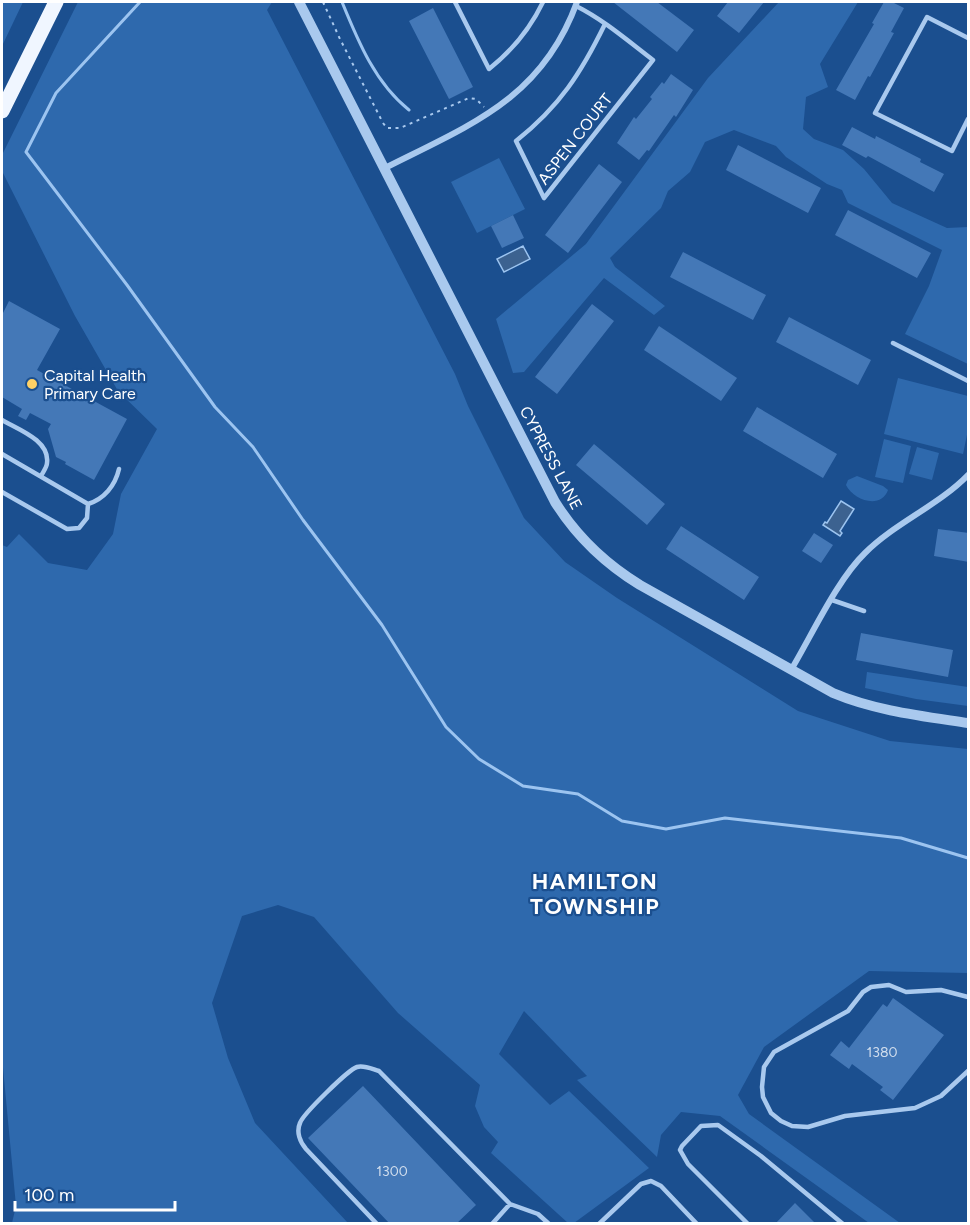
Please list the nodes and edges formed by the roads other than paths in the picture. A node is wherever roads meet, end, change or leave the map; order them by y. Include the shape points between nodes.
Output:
1 (56, 2) edge
2 (299, 2) edge
3 (455, 2) edge
4 (543, 2) edge
5 (577, 4) edge
6 (605, 24) junction
7 (969, 38) edge
8 (2, 111) edge
9 (969, 119) edge
10 (385, 168) junction
11 (893, 344) dead end
12 (969, 381) edge
13 (2, 420) edge
14 (2, 454) edge
15 (119, 470) dead end
16 (969, 475) edge
17 (41, 476) junction
18 (2, 492) edge
19 (88, 504) junction
20 (832, 600) junction
21 (864, 610) dead end
22 (791, 670) junction
23 (969, 723) edge
24 (969, 997) edge
25 (969, 1071) edge
26 (510, 1204) junction
27 (377, 1224) edge
28 (492, 1224) edge
29 (549, 1224) edge
30 (599, 1224) edge
31 (697, 1224) edge
32 (748, 1224) edge
33 (843, 1224) edge

1 - 8 main road
2 - 10 street, CYPRESS LANE
3 - 4 lane via 489,69 518,43
5 - 6 lane, ASPEN COURT
5 - 10 street via 544,64 510,99 490,114
6 - 6 lane, ASPEN COURT via 653,60 544,198 516,141 555,107
7 - 9 lane via 927,17 875,113 952,151
10 - 22 street, CYPRESS LANE via 567,521 620,573
11 - 12 lane
13 - 17 lane via 37,440 46,453 47,464
14 - 17 lane
15 - 19 lane via 99,500
16 - 20 street via 880,539 849,570
17 - 19 lane
18 - 19 lane via 67,529 79,528 87,518
20 - 21 lane
20 - 22 street
22 - 23 street, CYPRESS LANE via 857,703
24 - 25 lane via 941,990 906,992 889,986 871,987 848,1011 774,1052 764,1067 763,1097 771,1113 781,1121 808,1127 845,1116 915,1108 941,1096
26 - 27 lane via 379,1071 357,1067 306,1114 298,1132 306,1149
26 - 28 lane
26 - 29 lane via 538,1214
30 - 31 lane via 641,1184 651,1181 661,1186
32 - 33 lane via 688,1164 680,1150 701,1126 718,1125

